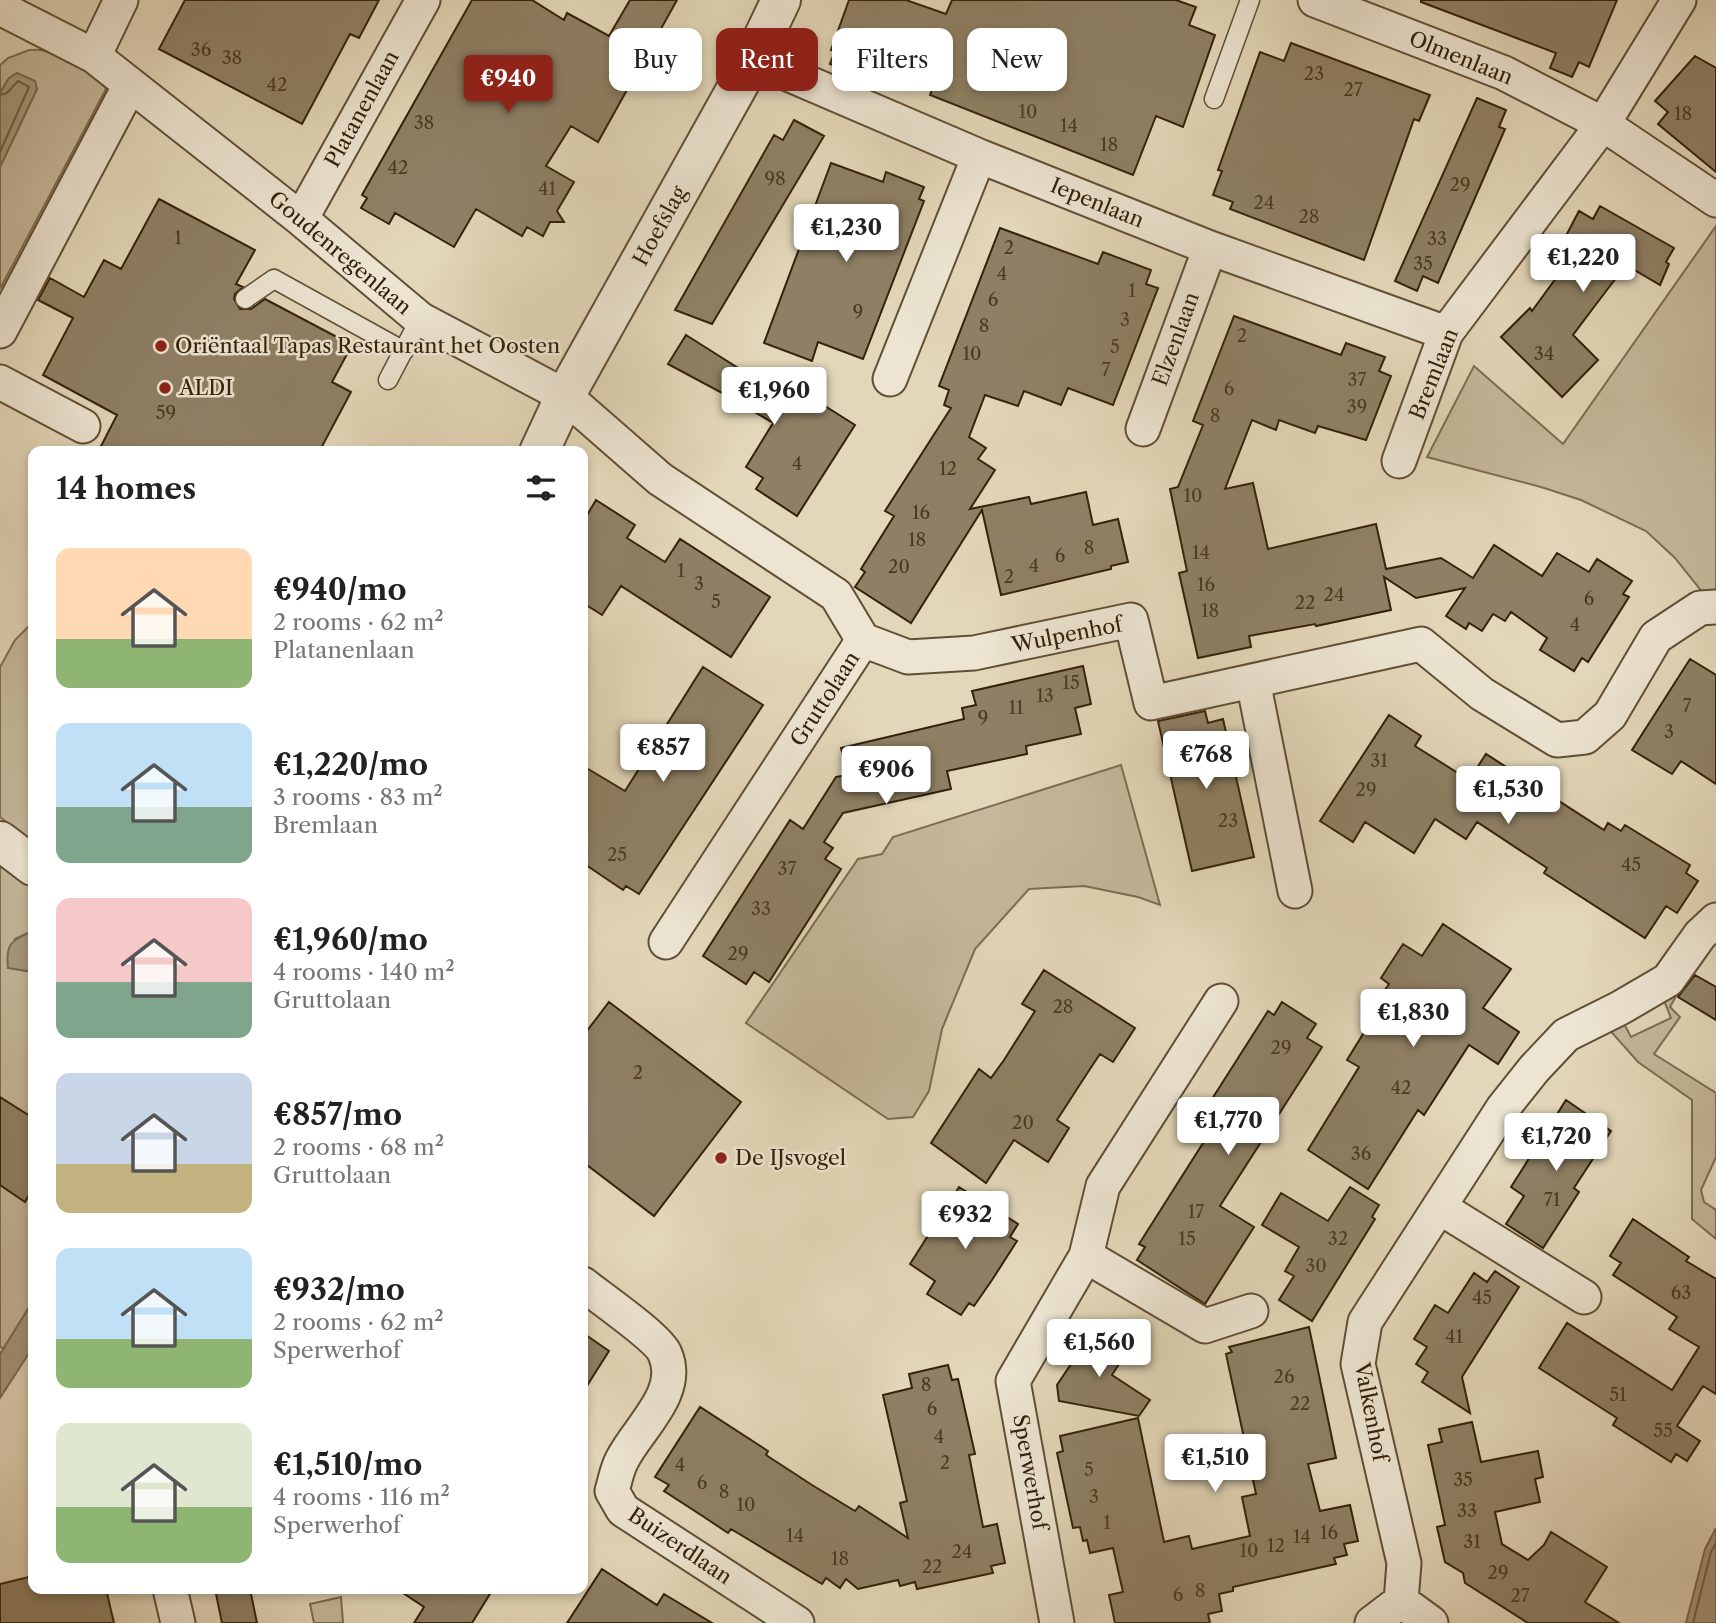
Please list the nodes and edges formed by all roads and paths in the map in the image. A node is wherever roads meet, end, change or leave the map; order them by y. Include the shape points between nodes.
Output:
1 (121, 0) edge
2 (423, 0) edge
3 (781, 0) edge
4 (1250, 0) edge
5 (1315, 0) edge
6 (1679, 0) edge
7 (2, 14) edge
8 (768, 28) edge
9 (94, 56) junction
10 (130, 85) junction
11 (818, 87) edge
12 (735, 91) edge
13 (1214, 99) dead end
14 (1603, 124) junction
15 (979, 156) junction
16 (1716, 200) edge
17 (301, 219) junction
18 (1210, 248) junction
19 (245, 299) dead end
20 (420, 319) junction
21 (0, 331) edge
22 (1446, 333) junction
23 (404, 351) junction
24 (890, 379) dead end
25 (388, 380) dead end
26 (0, 382) edge
27 (565, 396) junction
28 (83, 426) dead end
29 (1143, 429) dead end
30 (542, 446) edge
31 (1399, 461) dead end
32 (1716, 607) edge
33 (863, 640) junction
34 (1252, 681) junction
35 (0, 841) edge
36 (28, 862) edge
37 (1294, 891) dead end
38 (1716, 920) edge
39 (666, 942) dead end
40 (1221, 1001) dead end
41 (1439, 1207) junction
42 (1086, 1256) junction
43 (588, 1288) edge
44 (1584, 1297) dead end
45 (1251, 1311) dead end
46 (171, 1594) edge
47 (1401, 1601) junction
48 (177, 1623) edge
49 (797, 1623) edge
50 (1057, 1623) edge
51 (1372, 1623) edge
52 (1431, 1623) edge

1 - 9 street
2 - 17 street, Platanenlaan
3 - 8 street, Hoefslag
4 - 13 lane
5 - 14 street, Olmenlaan via 1504,73
6 - 14 street, Bremlaan
7 - 9 street, Goudenregenlaan
9 - 10 street, Goudenregenlaan
10 - 17 street, Goudenregenlaan
10 - 21 street
11 - 15 street, Iepenlaan
12 - 27 street, Hoefslag
14 - 16 street
14 - 22 street, Bremlaan
15 - 18 street, Iepenlaan
15 - 24 street
17 - 20 street, Goudenregenlaan
18 - 22 street, Iepenlaan
18 - 29 street, Elzenlaan
19 - 23 lane via 274,279
20 - 23 lane
20 - 27 street, Goudenregenlaan
22 - 31 street, Bremlaan
23 - 25 lane
26 - 28 street
27 - 30 street, Hoefslag
27 - 33 street, Gruttolaan via 660,479 836,595
32 - 34 street, Wulpenhof via 1700,608 1656,637 1610,715 1585,737 1557,740 1482,694 1421,644
33 - 34 street, Wulpenhof via 908,657 974,653 1131,620 1151,703
33 - 39 street, Gruttolaan
34 - 37 street
35 - 36 street
38 - 41 street, Valkenhof via 1668,980 1558,1043 1514,1094
40 - 42 street, Sperwerhof via 1103,1186
41 - 44 street
41 - 47 street, Valkenhof via 1365,1322 1358,1364 1404,1563
42 - 45 street via 1205,1326
42 - 50 street, Sperwerhof via 1013,1381
43 - 49 street, Buizerdlaan via 665,1353 669,1378 664,1396 621,1461 612,1491 623,1510
46 - 48 street
47 - 51 street
47 - 52 street

